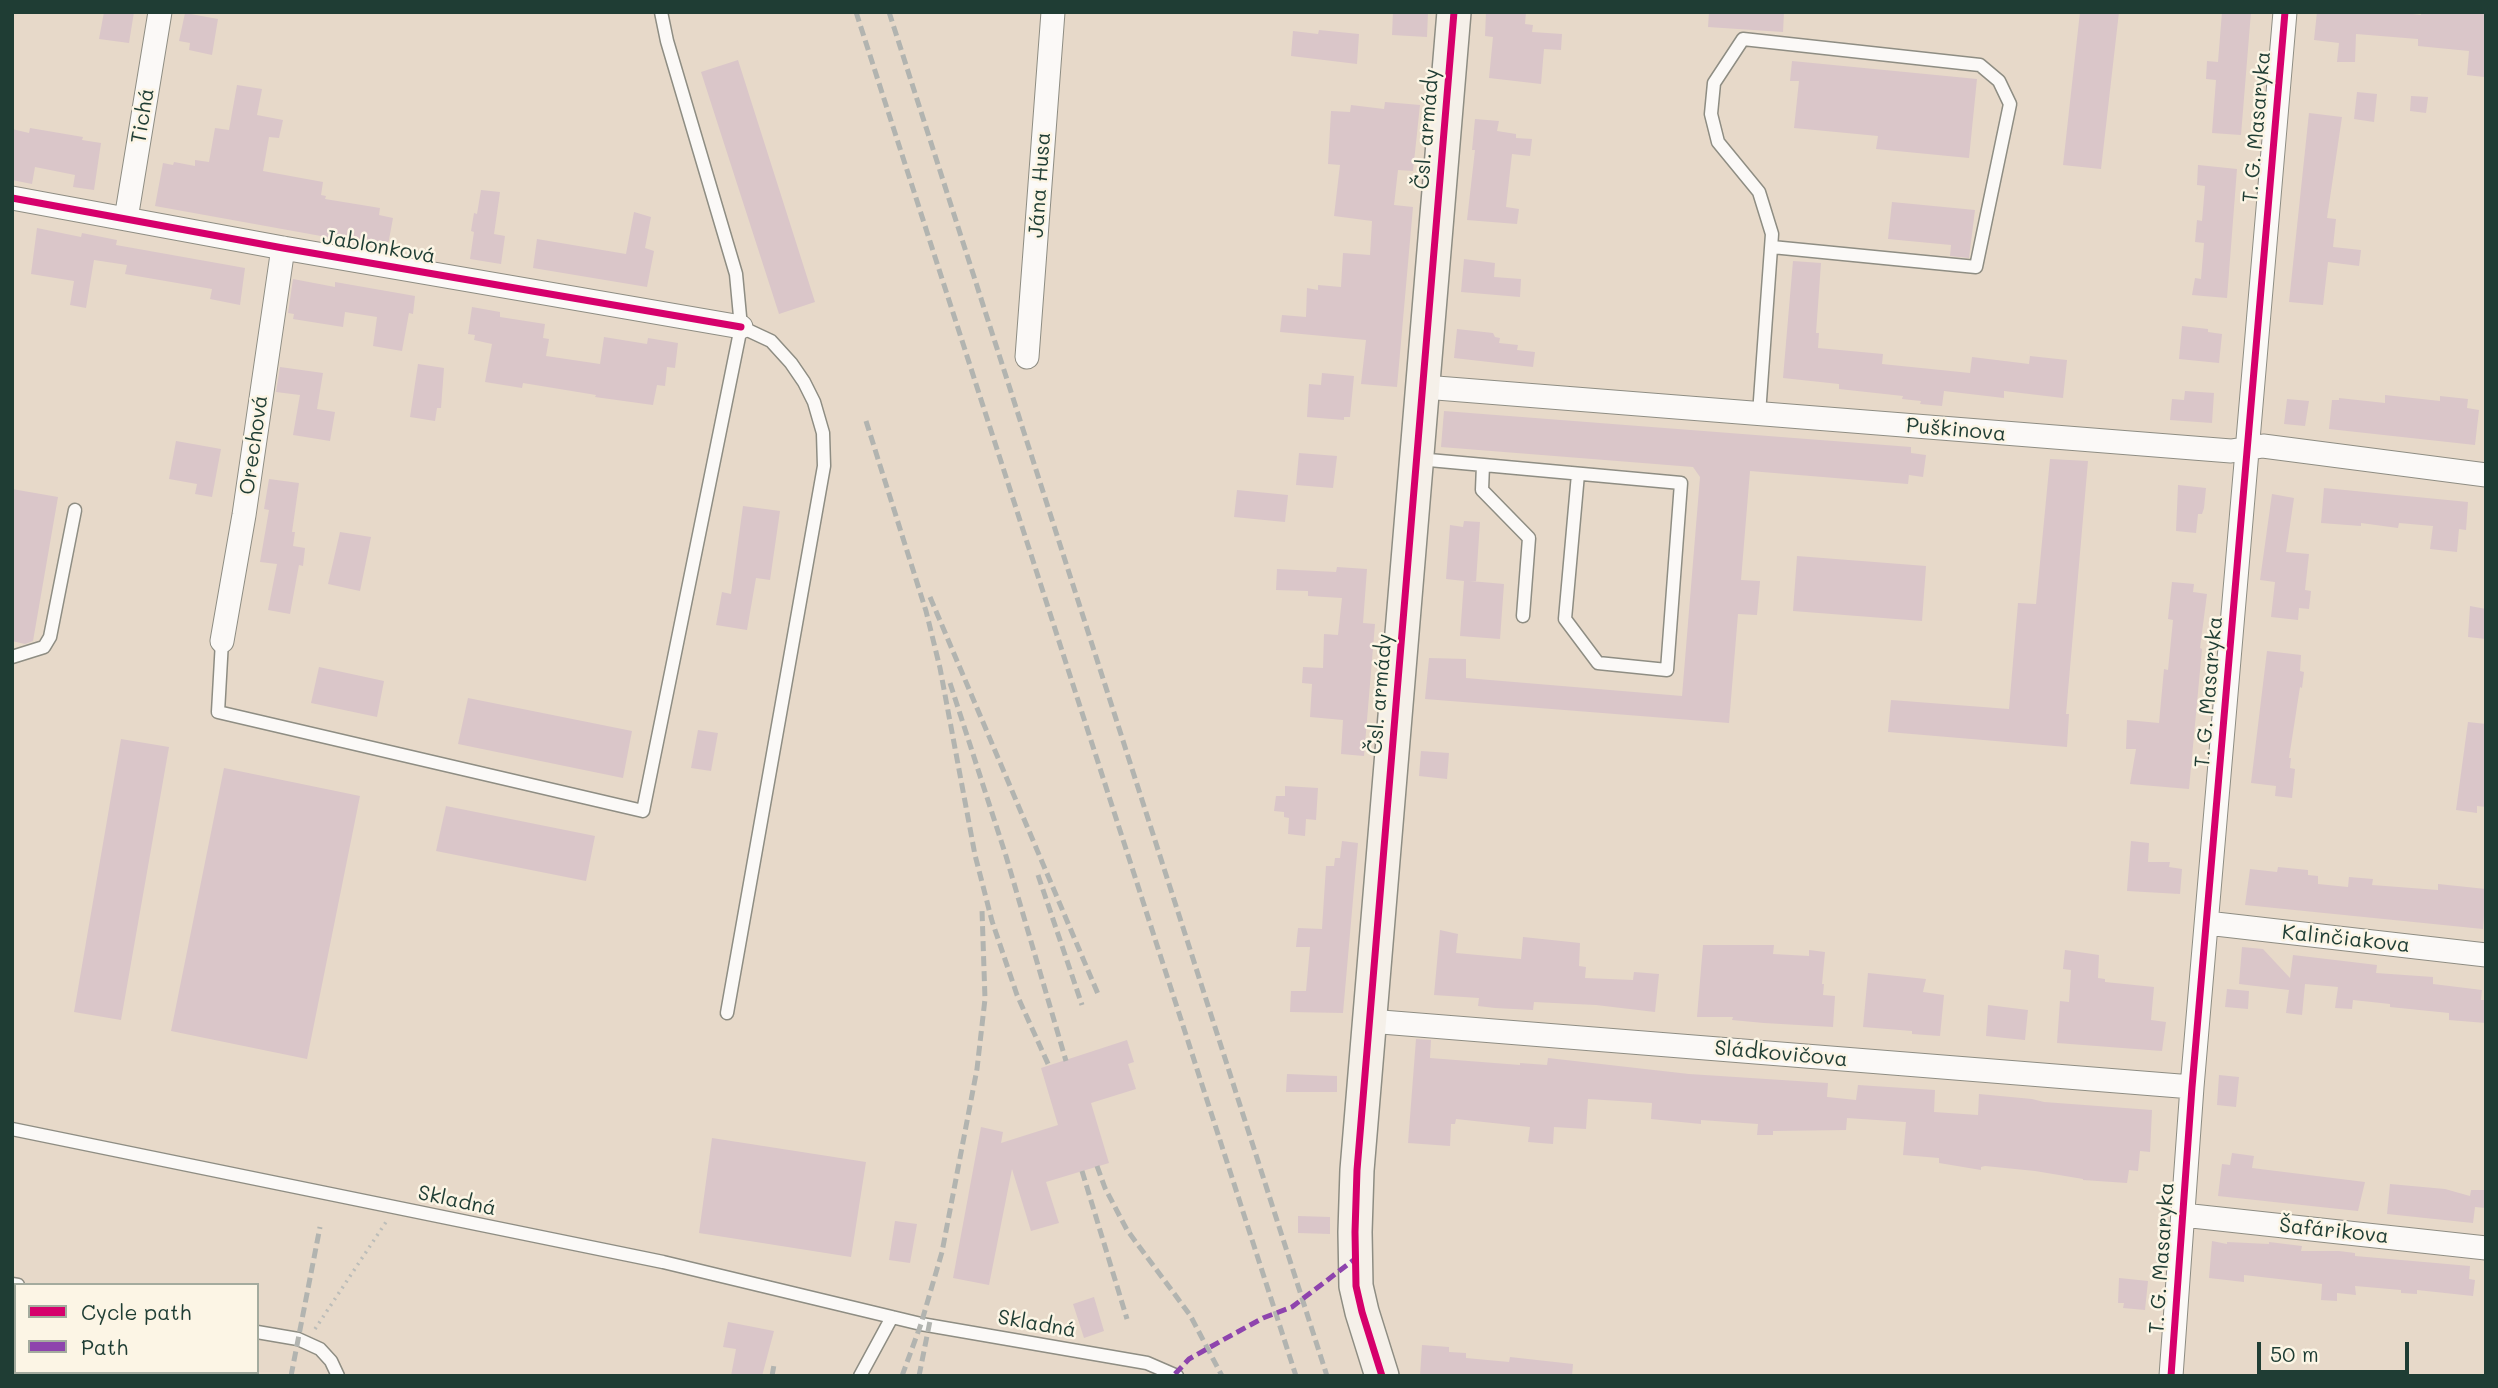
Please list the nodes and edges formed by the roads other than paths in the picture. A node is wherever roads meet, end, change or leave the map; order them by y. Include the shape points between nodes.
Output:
1 (160, 12) edge
2 (661, 12) edge
3 (1053, 12) edge
4 (1454, 12) edge
5 (2285, 12) edge
6 (12, 198) edge
7 (127, 219) junction
8 (1772, 247) junction
9 (283, 248) junction
10 (741, 327) junction
11 (1027, 357) dead end
12 (1424, 387) junction
13 (1759, 414) junction
14 (2247, 448) junction
15 (1418, 459) junction
16 (1483, 465) junction
17 (1578, 474) junction
18 (2486, 475) edge
19 (75, 510) dead end
20 (1523, 616) dead end
21 (222, 641) joint
22 (12, 657) edge
23 (2207, 923) junction
24 (2486, 955) edge
25 (726, 1013) dead end
26 (1369, 1021) junction
27 (2192, 1087) junction
28 (12, 1129) edge
29 (2183, 1215) junction
30 (2486, 1248) edge
31 (892, 1317) junction
32 (259, 1332) edge
33 (1176, 1375) edge
34 (338, 1376) edge
35 (860, 1376) edge
36 (1382, 1376) edge
37 (2171, 1376) edge

1 - 7 street, Tichá
2 - 10 lane via 736,274
3 - 11 street, Jána Husa
4 - 12 street, Čsl. armády
5 - 14 street, T. G. Masaryka
6 - 7 street, Jablonková
7 - 9 street, Jablonková
8 - 8 lane via 1759,192 1718,142 1711,114 1714,83 1743,40 1980,65 1999,81 2010,104 1976,267
8 - 13 lane
9 - 10 street, Jablonková
9 - 21 street, Orechová
10 - 21 lane via 643,811 218,712
10 - 25 lane via 771,341 804,382 823,433 824,466
12 - 13 street, Puškinova
12 - 15 street, Čsl. armády
13 - 14 street, Puškinova via 2231,451
14 - 18 street, Puškinova via 2263,446
14 - 23 street, T. G. Masaryka
15 - 16 lane
15 - 26 street, Čsl. armády
16 - 17 lane
16 - 20 lane via 1482,490 1529,538
17 - 17 lane via 1681,484 1667,670 1598,663 1565,619
19 - 22 lane via 50,637 44,647
23 - 24 street, Kalinčiakova
23 - 27 street, T. G. Masaryka
26 - 27 street, Sládkovičova
26 - 36 street, Čsl. armády via 1357,1170 1356,1286
27 - 29 street, T. G. Masaryka
28 - 31 lane, Skladná via 663,1262
29 - 30 street, Šafárikova
29 - 37 street, T. G. Masaryka
31 - 33 lane, Skladná via 1147,1363
31 - 35 lane
32 - 34 lane via 298,1339 320,1349

